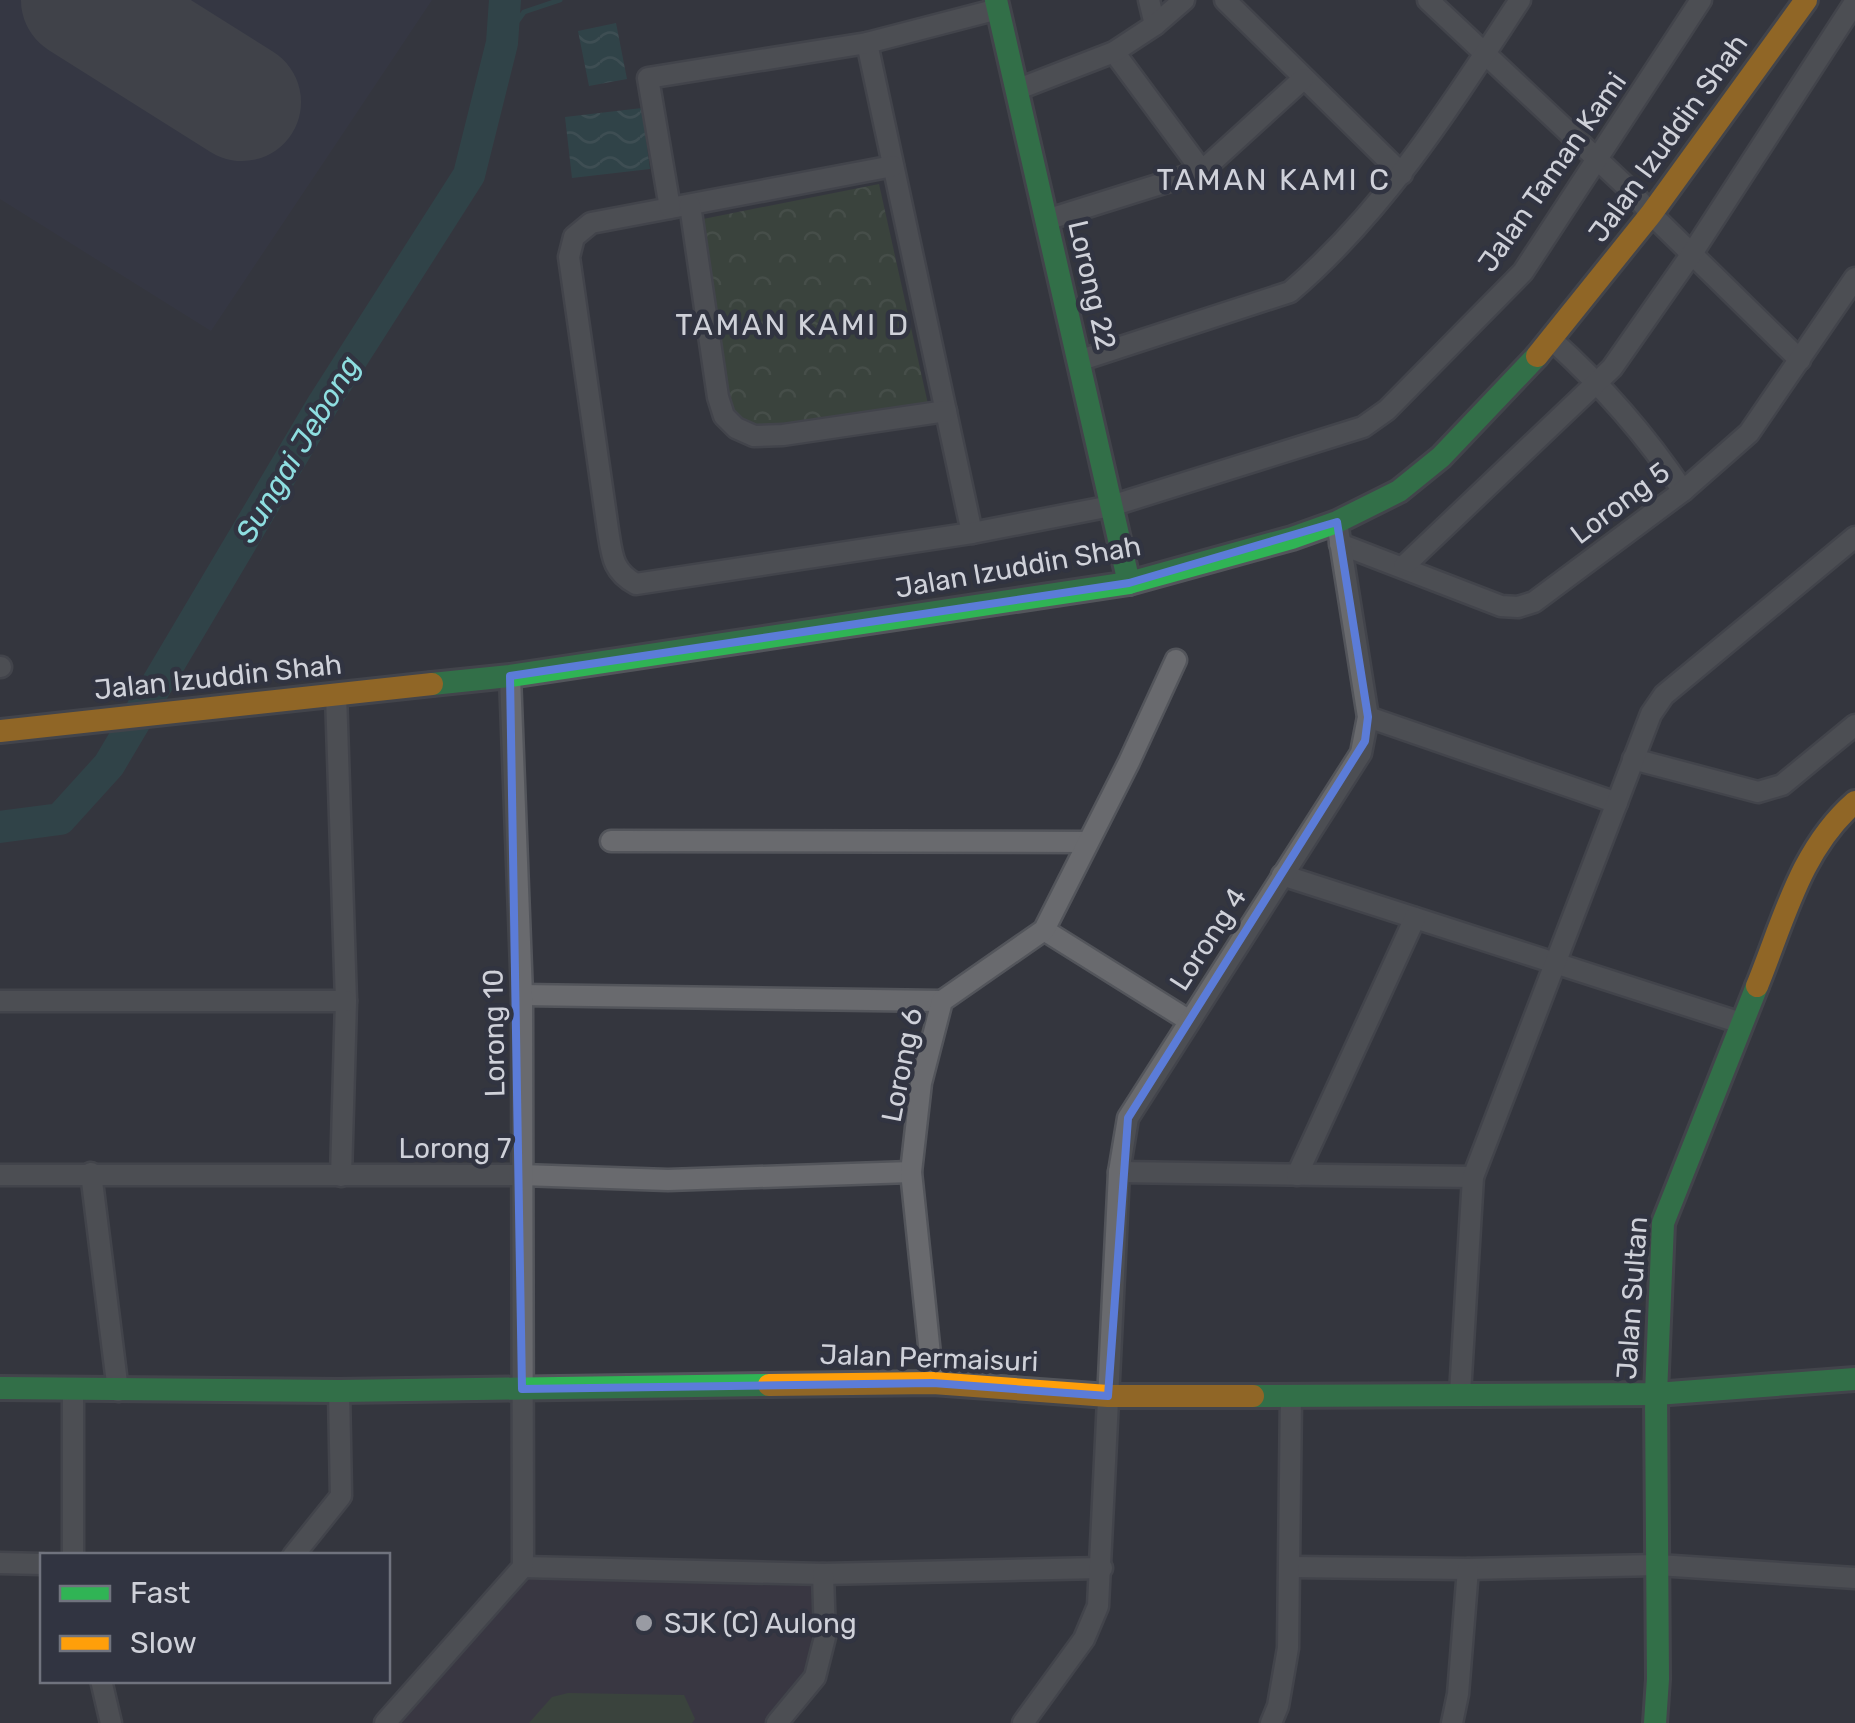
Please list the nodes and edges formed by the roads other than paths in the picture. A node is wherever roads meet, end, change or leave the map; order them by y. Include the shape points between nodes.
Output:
1 (1149, 0) edge
2 (1184, 0) edge
3 (1225, 0) edge
4 (1428, 0) edge
5 (1520, 0) edge
6 (1701, 0) edge
7 (1806, 0) edge
8 (1855, 2) edge
9 (997, 4) edge
10 (1155, 26) junction
11 (866, 43) junction
12 (1114, 52) junction
13 (1486, 52) junction
14 (1303, 78) junction
15 (1016, 90) junction
16 (1597, 161) junction
17 (893, 166) junction
18 (1202, 171) junction
19 (1402, 174) junction
20 (680, 206) junction
21 (1651, 214) junction
22 (1046, 220) junction
23 (1693, 252) junction
24 (1852, 289) edge
25 (1552, 340) junction
26 (1078, 360) junction
27 (1800, 360) junction
28 (1599, 382) junction
29 (946, 411) junction
30 (1682, 491) junction
31 (1111, 506) junction
32 (972, 533) junction
33 (1338, 533) junction
34 (1855, 537) edge
35 (1404, 566) junction
36 (1129, 583) junction
37 (1176, 660) dead end
38 (510, 676) junction
39 (336, 694) junction
40 (1368, 717) junction
41 (1855, 725) edge
42 (0, 731) edge
43 (1633, 759) junction
44 (1855, 802) edge
45 (1616, 804) junction
46 (611, 841) dead end
47 (1087, 842) junction
48 (1282, 875) junction
49 (1415, 918) junction
50 (1044, 930) junction
51 (1555, 963) junction
52 (522, 996) junction
53 (0, 1001) edge
54 (346, 1001) junction
55 (942, 1001) junction
56 (1188, 1020) junction
57 (1742, 1023) junction
58 (911, 1172) junction
59 (1119, 1172) junction
60 (91, 1173) junction
61 (0, 1175) edge
62 (522, 1175) junction
63 (1296, 1175) junction
64 (340, 1176) junction
65 (1473, 1178) junction
66 (1855, 1379) edge
67 (933, 1383) junction
68 (0, 1388) edge
69 (522, 1389) junction
70 (118, 1390) junction
71 (73, 1391) junction
72 (339, 1391) junction
73 (1460, 1394) junction
74 (1656, 1394) junction
75 (1108, 1396) junction
76 (1292, 1396) junction
77 (73, 1553) edge
78 (295, 1553) edge
79 (0, 1564) edge
80 (40, 1564) edge
81 (1658, 1565) junction
82 (522, 1567) junction
83 (1102, 1568) junction
84 (1291, 1568) junction
85 (1468, 1569) junction
86 (824, 1574) junction
87 (1855, 1578) edge
88 (101, 1683) edge
89 (111, 1723) edge
90 (385, 1723) edge
91 (777, 1723) edge
92 (1024, 1723) edge
93 (1271, 1723) edge
94 (1452, 1723) edge
95 (1655, 1723) edge

1 - 10 street
2 - 10 street
3 - 14 street
4 - 13 street
5 - 13 street
6 - 16 street, Jalan Taman Kami
7 - 21 street, Jalan Izuddin Shah
8 - 23 street
9 - 11 street
9 - 15 street, Lorong 22
10 - 12 street
11 - 17 street
11 - 20 street via 648,78
12 - 15 street
12 - 18 street
13 - 16 street
13 - 19 street
14 - 18 street
14 - 19 street
15 - 22 street, Lorong 22
16 - 21 street
16 - 31 street, Jalan Taman Kami via 1523,272 1387,410 1346,433
17 - 20 street
17 - 29 street
18 - 22 street
19 - 26 street via 1290,292
20 - 29 street via 718,397 736,428 754,436 783,435
20 - 32 street via 591,223 574,237 569,257 610,548 621,576 636,584
21 - 23 street
21 - 25 street, Jalan Izuddin Shah
22 - 26 street, Lorong 22
23 - 27 street
23 - 28 street
24 - 27 street, Lorong 5
25 - 28 street
25 - 33 street, Jalan Izuddin Shah via 1441,457
26 - 31 street, Lorong 22
27 - 30 street, Lorong 5 via 1749,434
28 - 30 street
28 - 35 street
29 - 32 street
30 - 35 street, Lorong 5 via 1534,602 1501,606
31 - 32 street, Jalan Taman Kami
31 - 36 street, Lorong 22
33 - 35 street, Lorong 5
33 - 36 street, Jalan Izuddin Shah via 1292,538
33 - 40 street, Lorong 4
34 - 43 street via 1664,695
36 - 38 street, Jalan Izuddin Shah
37 - 47 street, Lorong 6
38 - 39 street, Jalan Izuddin Shah
38 - 52 street, Lorong 10
39 - 42 street, Jalan Izuddin Shah
39 - 54 street
40 - 45 street
40 - 48 street, Lorong 4 via 1361,753
41 - 43 street via 1770,791
43 - 45 street
44 - 57 street, Jalan Sultan via 1810,853
45 - 51 street
46 - 47 street
47 - 50 street, Lorong 6
48 - 49 street
48 - 56 street, Lorong 4
49 - 51 street
49 - 63 street
50 - 55 street, Lorong 6
50 - 56 street
51 - 57 street
51 - 65 street
52 - 55 street
52 - 62 street, Lorong 10
53 - 54 street
54 - 64 street
55 - 58 street, Lorong 6 via 921,1083
56 - 59 street, Lorong 4 via 1134,1106
57 - 74 street, Jalan Sultan via 1662,1223
58 - 62 street, Lorong 7 via 668,1180
58 - 67 street, Lorong 6
59 - 63 street
59 - 75 street, Lorong 4
60 - 61 street, Lorong 7
60 - 64 street, Lorong 7
60 - 70 street
62 - 64 street, Lorong 7
62 - 69 street, Lorong 10
63 - 65 street
65 - 73 street
66 - 74 street, Jalan Permaisuri
67 - 69 street, Jalan Permaisuri
67 - 75 street, Jalan Permaisuri
68 - 71 street, Jalan Permaisuri
69 - 72 street, Jalan Permaisuri
69 - 82 street, Lorong 10
70 - 71 street, Jalan Permaisuri
70 - 72 street, Jalan Permaisuri
71 - 77 street
72 - 78 street via 341,1496
73 - 74 street, Jalan Permaisuri
73 - 76 street, Jalan Permaisuri
74 - 81 street, Jalan Sultan
75 - 76 street, Jalan Permaisuri
75 - 83 street, Lorong 4
76 - 84 street
79 - 80 street
81 - 85 street
81 - 87 street
81 - 95 street, Jalan Sultan
82 - 86 street
82 - 90 street
83 - 86 street
83 - 92 street, Lorong 4 via 1098,1606 1084,1639
84 - 85 street
84 - 93 street via 1288,1648
85 - 94 street
86 - 91 street via 824,1636 815,1677
88 - 89 street

